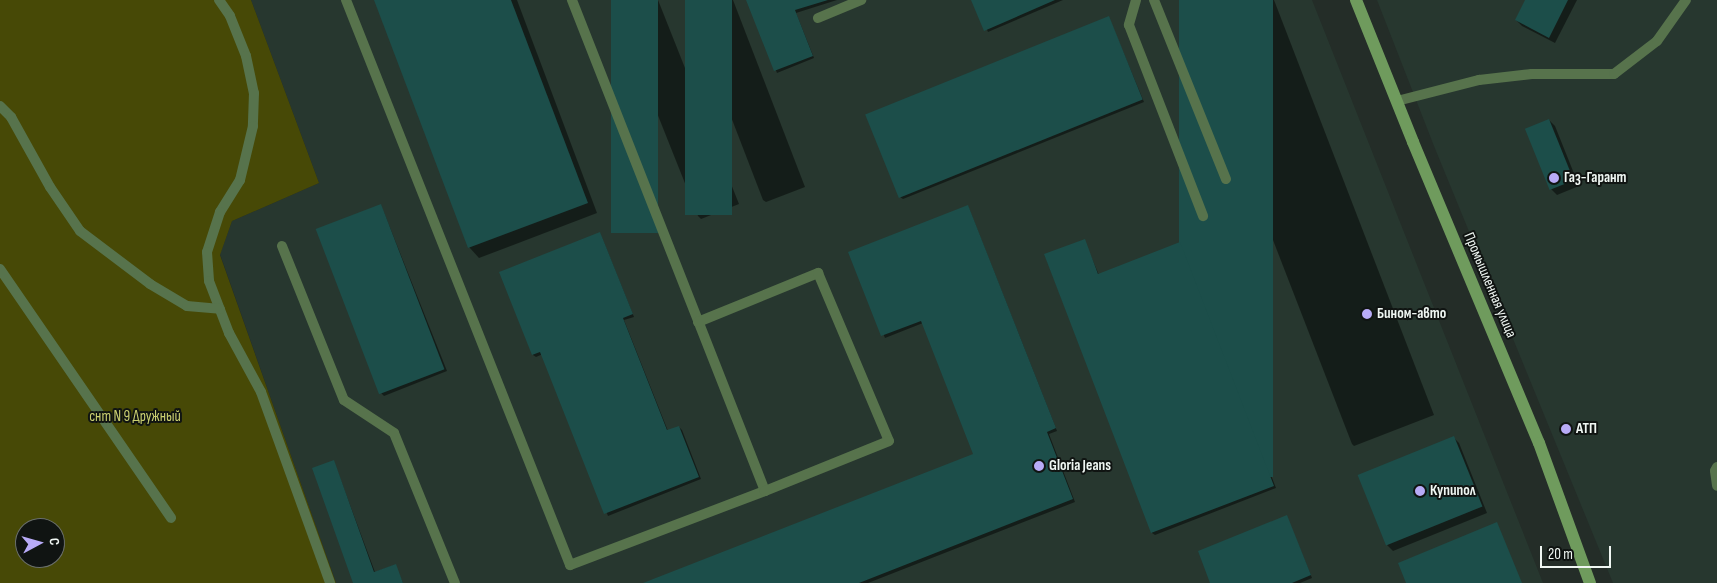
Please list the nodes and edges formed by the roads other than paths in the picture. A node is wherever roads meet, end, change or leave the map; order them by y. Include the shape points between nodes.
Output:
1 (219, 0) edge
2 (346, 0) edge
3 (572, 0) edge
4 (862, 0) edge
5 (1136, 0) edge
6 (1154, 0) edge
7 (1356, 0) edge
8 (1686, 0) edge
9 (818, 18) dead end
10 (1397, 101) junction
11 (0, 106) edge
12 (1226, 179) dead end
13 (1203, 216) dead end
14 (282, 246) dead end
15 (0, 269) edge
16 (220, 309) junction
17 (698, 322) junction
18 (1717, 467) edge
19 (1717, 486) edge
20 (765, 490) junction
21 (170, 518) dead end
22 (330, 583) edge
23 (455, 583) edge
24 (1590, 583) edge

1 - 16 lane via 230,16 246,56 254,93 253,126 240,180 220,212 207,252 210,281
2 - 20 lane via 570,565
3 - 17 lane
4 - 9 lane
5 - 13 lane via 1129,25
6 - 12 lane
7 - 10 main road, Промышленная улица
8 - 10 lane via 1657,41 1614,74 1532,74 1479,80
10 - 24 main road, Промышленная улица via 1539,443
11 - 16 lane via 11,117 50,187 80,231 150,284 187,306
14 - 23 lane via 344,400 394,433
15 - 21 lane
16 - 22 lane via 229,333 261,392
17 - 20 lane
17 - 20 lane via 818,273 889,441
18 - 19 lane via 1714,471

